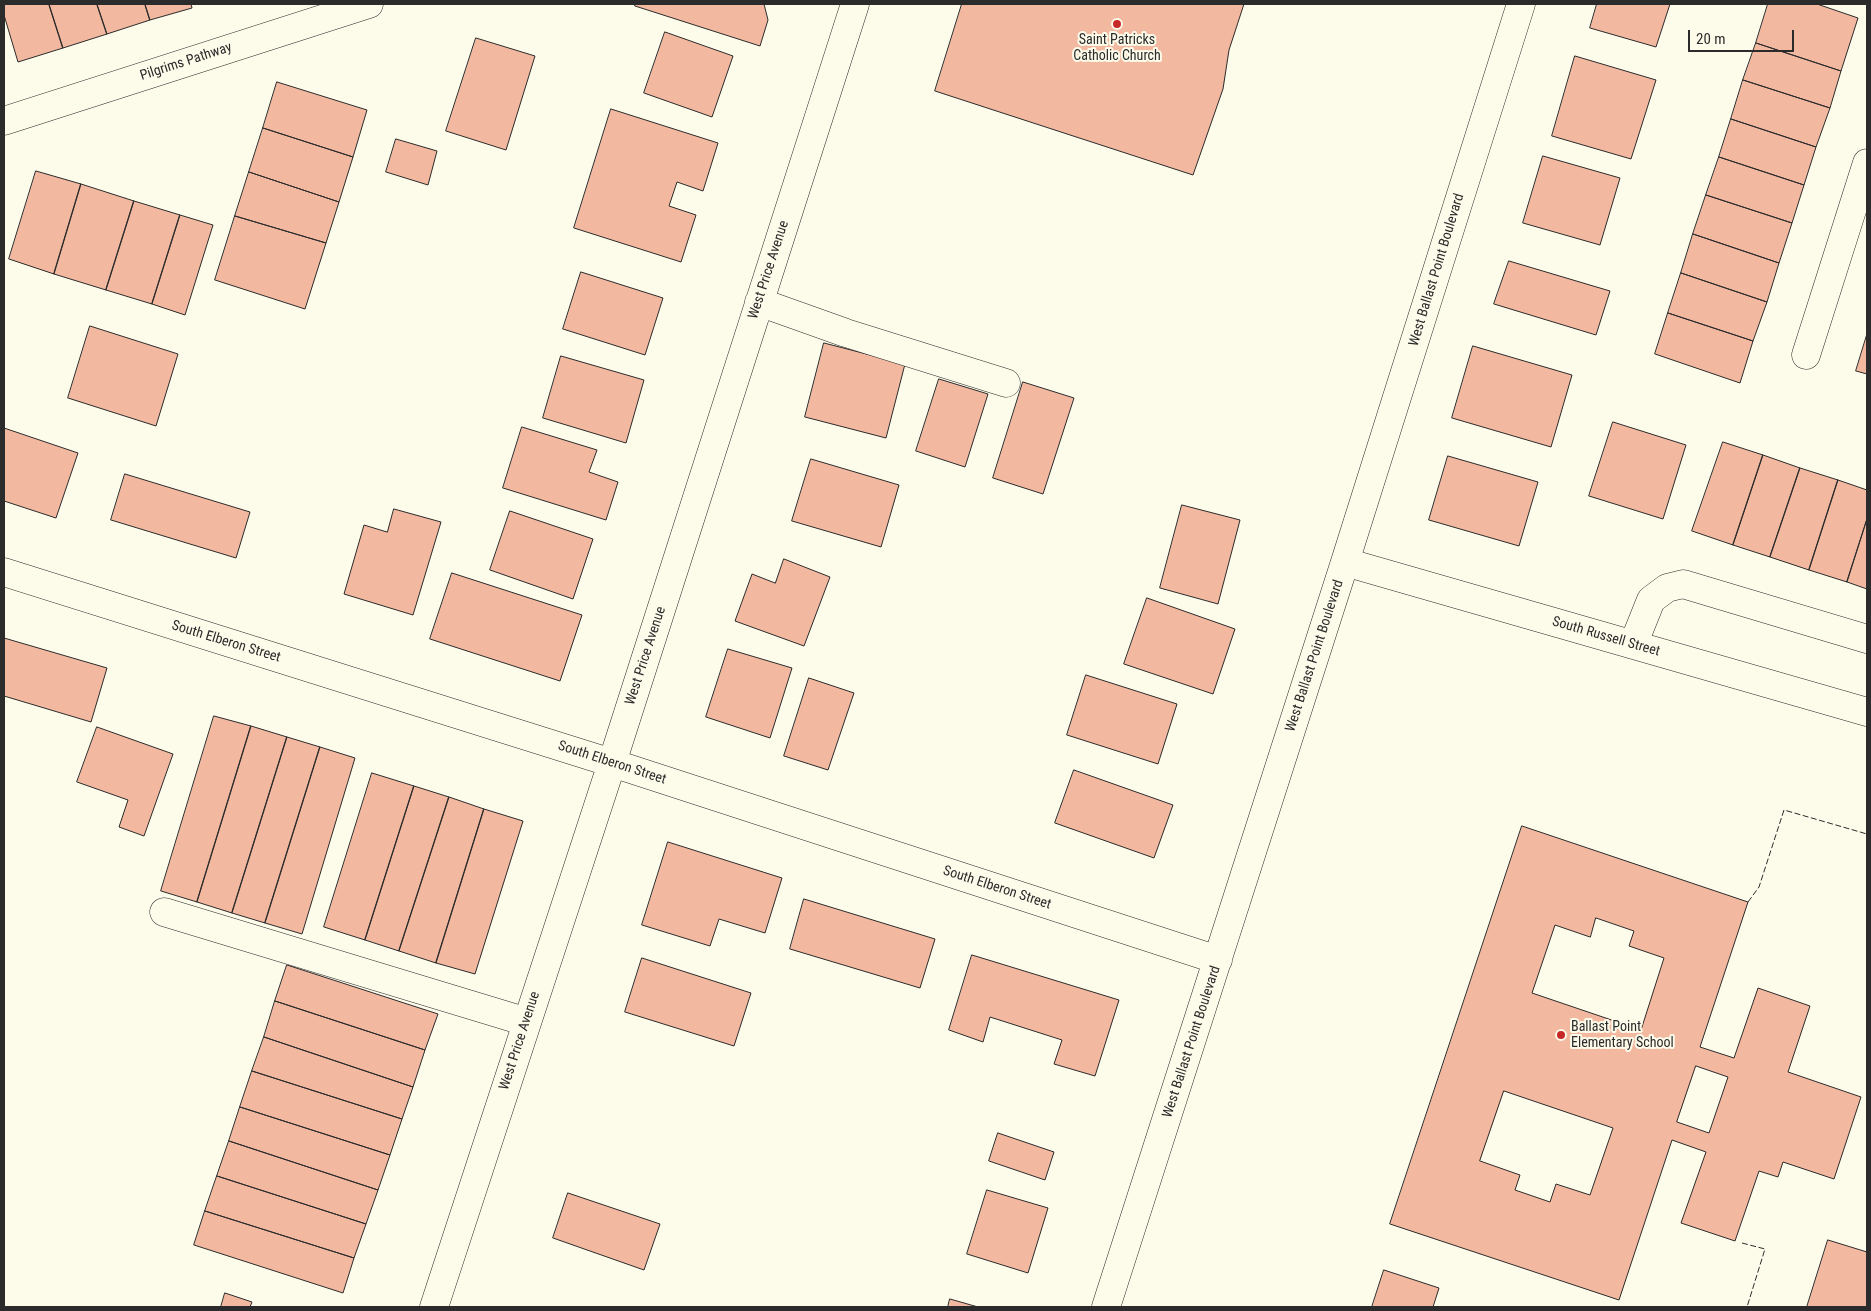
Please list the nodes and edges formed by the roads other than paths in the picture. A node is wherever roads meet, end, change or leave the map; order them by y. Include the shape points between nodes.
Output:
1 (369, 4) edge
2 (855, 4) edge
3 (1521, 4) edge
4 (4, 121) edge
5 (1867, 163) edge
6 (759, 302) junction
7 (1806, 355) dead end
8 (1006, 383) dead end
9 (1345, 562) junction
10 (4, 572) edge
11 (1867, 639) edge
12 (1634, 645) junction
13 (1867, 712) edge
14 (612, 762) junction
15 (164, 912) dead end
16 (1218, 960) junction
17 (527, 1022) junction
18 (434, 1307) edge
19 (1106, 1307) edge

1 - 4 street, Pilgrims Pathway
2 - 6 street, West Price Avenue
3 - 9 street, West Ballast Point Boulevard
5 - 7 street
6 - 8 street
6 - 14 street, West Price Avenue
9 - 12 street, South Russell Street
9 - 16 street, West Ballast Point Boulevard
10 - 14 street, South Elberon Street
11 - 12 street via 1683,584 1667,588 1651,600
12 - 13 street, South Russell Street
14 - 16 street, South Elberon Street
14 - 17 street, West Price Avenue
15 - 17 street
16 - 19 street, West Ballast Point Boulevard
17 - 18 street, West Price Avenue

